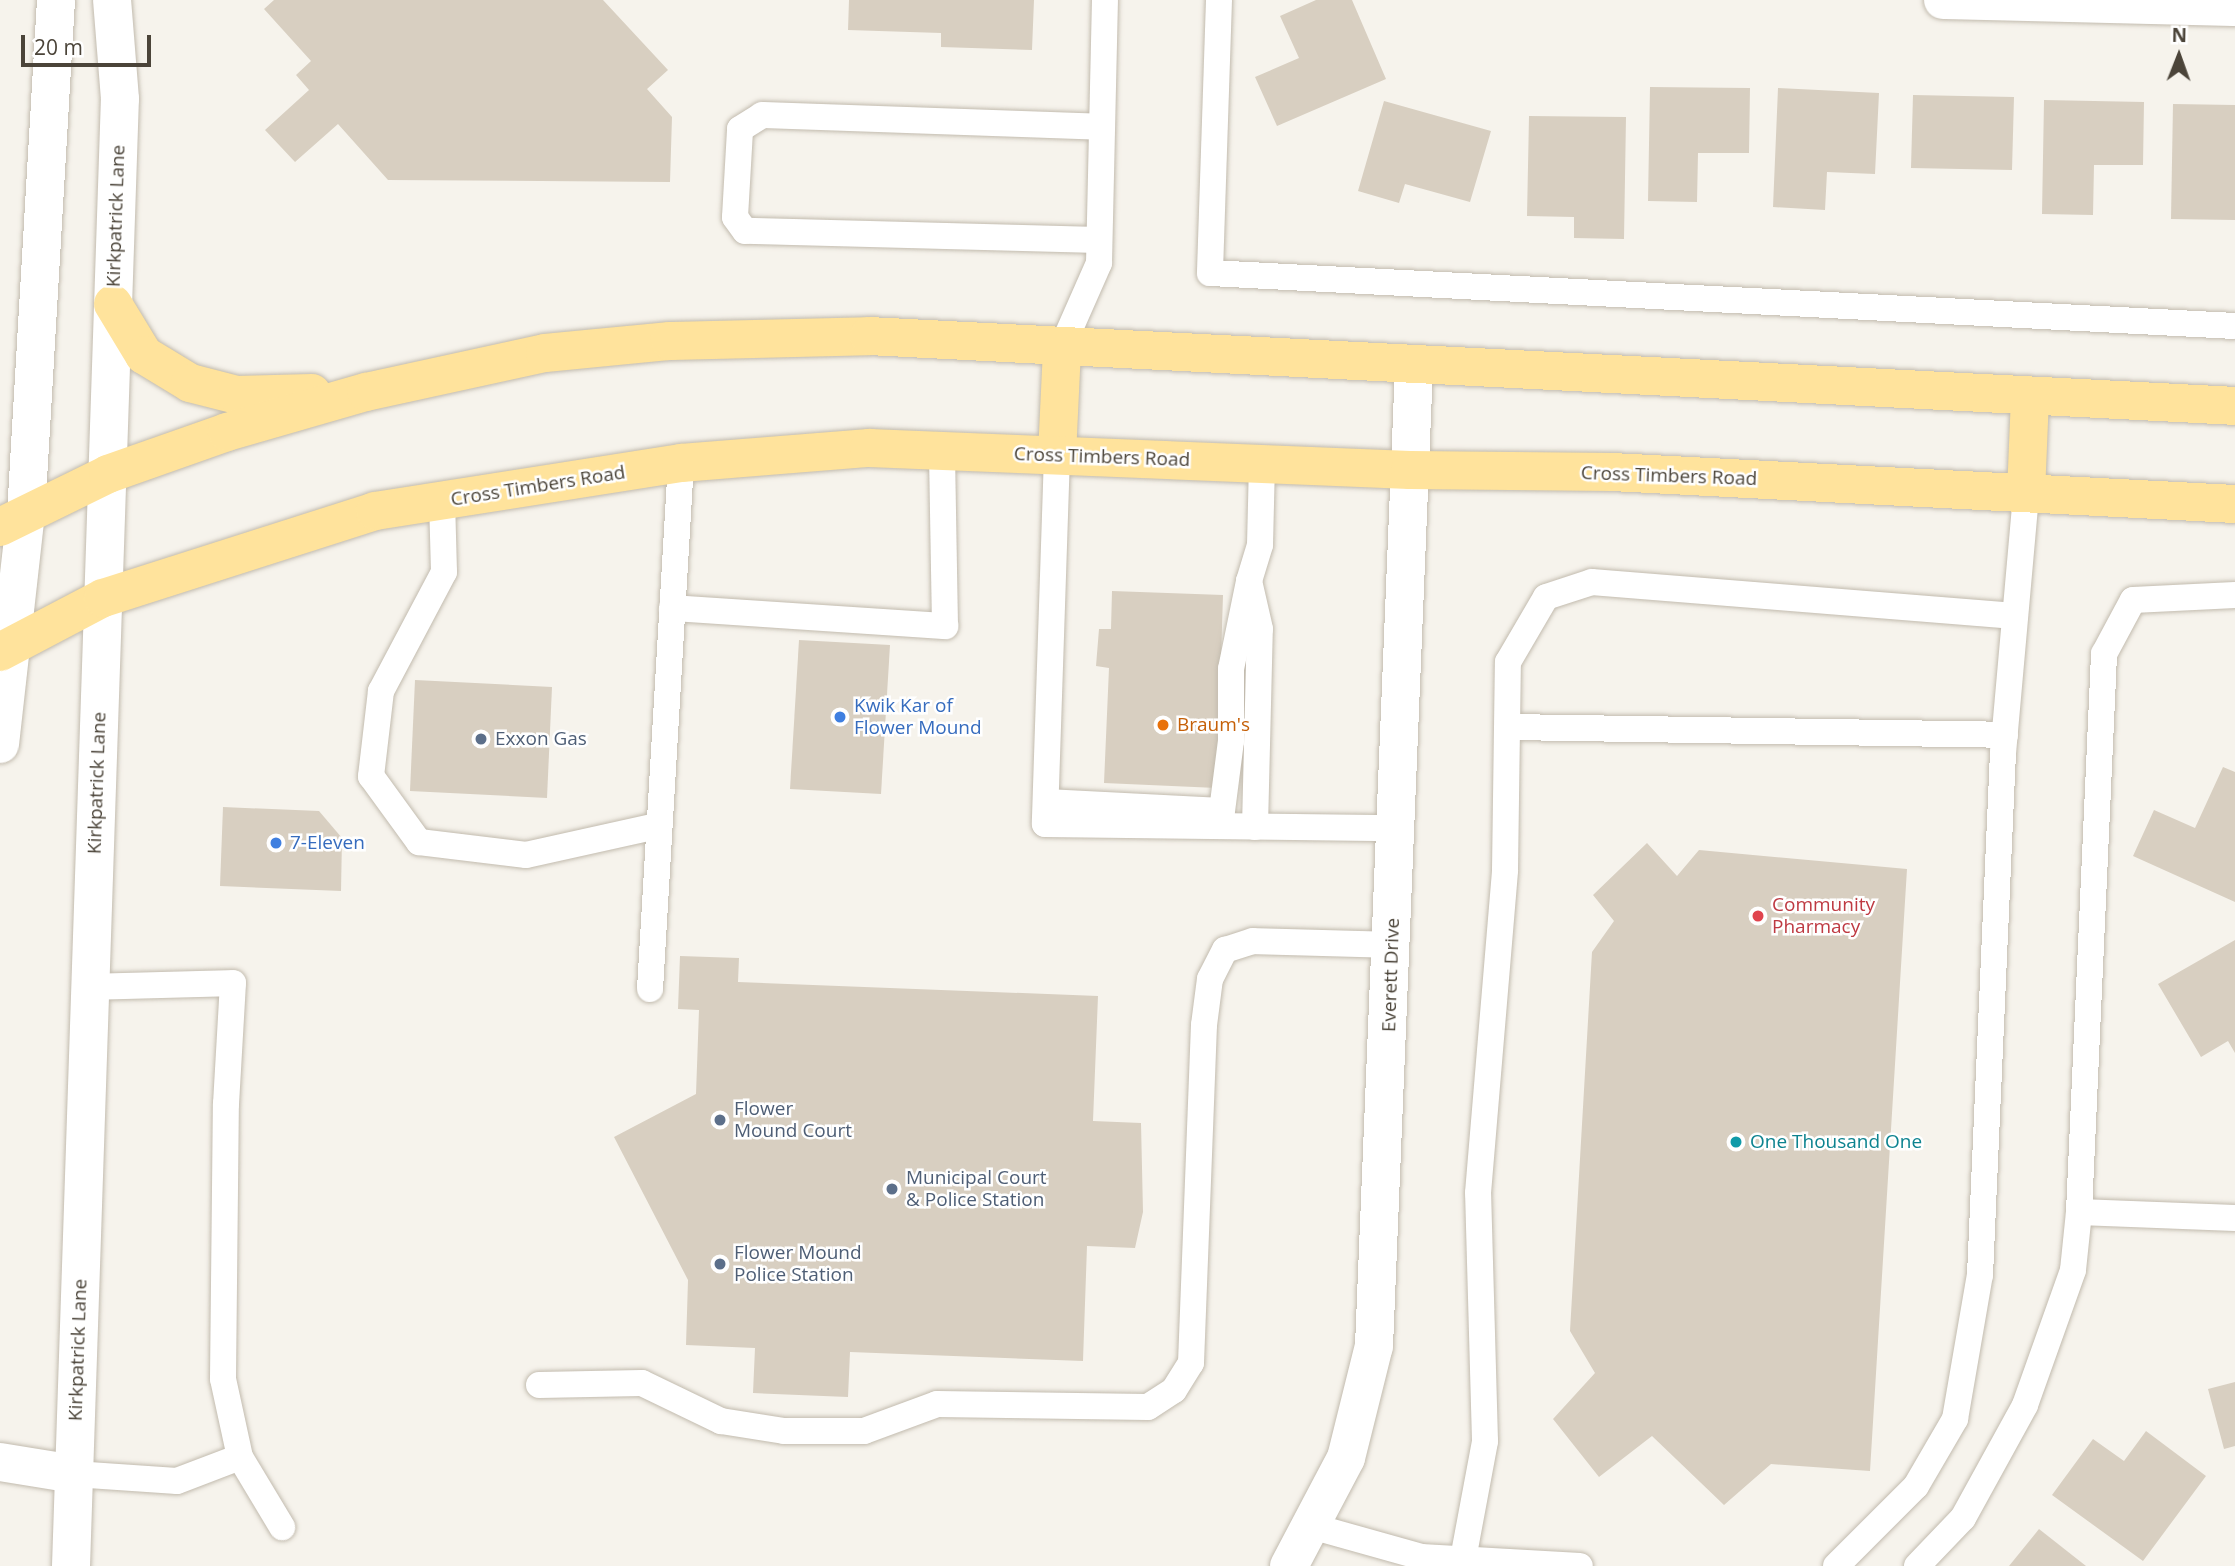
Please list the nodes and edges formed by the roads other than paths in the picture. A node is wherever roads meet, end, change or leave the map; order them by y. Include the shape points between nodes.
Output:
1 (56, 0) edge
2 (112, 0) edge
3 (1105, 0) edge
4 (1219, 0) edge
5 (1943, 0) edge
6 (2235, 7) edge
7 (1102, 127) junction
8 (1099, 240) junction
9 (113, 304) junction
10 (2235, 326) edge
11 (1062, 346) junction
12 (1414, 366) junction
13 (366, 392) junction
14 (2030, 396) junction
15 (2235, 406) edge
16 (943, 451) junction
17 (1057, 456) junction
18 (681, 463) junction
19 (1262, 463) junction
20 (1410, 470) junction
21 (108, 474) junction
22 (2026, 493) junction
23 (442, 500) junction
24 (2235, 504) edge
25 (13, 520) edge
26 (1249, 581) junction
27 (2235, 595) edge
28 (103, 598) junction
29 (672, 608) junction
30 (2015, 616) junction
31 (6, 649) edge
32 (1507, 727) junction
33 (2005, 735) junction
34 (0, 744) edge
35 (1046, 802) junction
36 (657, 826) junction
37 (1255, 827) junction
38 (1397, 828) junction
39 (1392, 945) junction
40 (90, 987) junction
41 (650, 989) dead end
42 (2079, 1212) junction
43 (2235, 1218) edge
44 (539, 1385) dead end
45 (240, 1457) junction
46 (0, 1462) edge
47 (74, 1474) junction
48 (1311, 1526) junction
49 (282, 1527) dead end
50 (1463, 1559) junction
51 (1511, 1564) edge
52 (71, 1566) edge
53 (1289, 1566) edge
54 (1580, 1566) edge
55 (1836, 1566) edge
56 (1917, 1566) edge

1 - 25 street
2 - 9 street, Kirkpatrick Lane via 120,99
3 - 7 lane
4 - 10 lane via 1210,273
5 - 6 street
7 - 8 lane
7 - 8 lane via 762,115 740,129 735,217 745,231
8 - 11 lane via 1099,263
9 - 13 main road via 144,355 190,383 237,395
9 - 21 street, Kirkpatrick Lane
11 - 12 main road
11 - 13 main road via 869,336 670,341 545,353
11 - 17 main road
12 - 14 main road
12 - 20 street, Everett Drive
13 - 21 main road via 227,432
14 - 15 main road
14 - 22 main road
16 - 17 main road, Cross Timbers Road
16 - 18 main road, Cross Timbers Road via 869,448
16 - 29 lane via 946,626
17 - 19 main road, Cross Timbers Road
17 - 35 lane
18 - 23 main road, Cross Timbers Road
18 - 29 lane
19 - 20 main road, Cross Timbers Road
19 - 26 lane via 1260,545
20 - 22 main road, Cross Timbers Road via 1612,472
20 - 38 street, Everett Drive
21 - 25 main road
21 - 28 street, Kirkpatrick Lane
22 - 24 main road, Cross Timbers Road
22 - 30 lane
23 - 28 main road, Cross Timbers Road via 375,511
23 - 36 lane via 444,572 381,691 371,776 419,842 526,855
25 - 31 street
26 - 35 lane via 1231,669 1231,741 1222,811
26 - 37 lane via 1260,629
27 - 42 lane via 2133,600 2104,654
28 - 31 main road, Cross Timbers Road
28 - 40 street, Kirkpatrick Lane
29 - 36 lane
30 - 32 lane via 1592,582 1546,597 1508,662
30 - 33 lane
31 - 34 street
32 - 33 lane
32 - 50 lane via 1505,870 1478,1193 1485,1441
33 - 55 lane via 1980,1275 1955,1419 1916,1486
35 - 37 lane via 1045,824
36 - 41 lane
37 - 38 lane
38 - 39 street, Everett Drive
39 - 44 lane via 1253,941 1225,950 1210,979 1204,1025 1191,1363 1174,1390 1148,1407 937,1404 864,1431 784,1431 721,1421 642,1383
39 - 48 street, Everett Drive via 1374,1346 1346,1458
40 - 45 lane via 233,983 226,1104 223,1379
40 - 47 street, Kirkpatrick Lane
42 - 43 lane
42 - 56 lane via 2073,1270 2025,1405 1963,1518
45 - 47 lane via 177,1481
45 - 49 lane
46 - 47 street
47 - 52 street, Kirkpatrick Lane
48 - 50 lane via 1421,1557
48 - 53 street, Everett Drive
50 - 51 lane
51 - 54 lane

